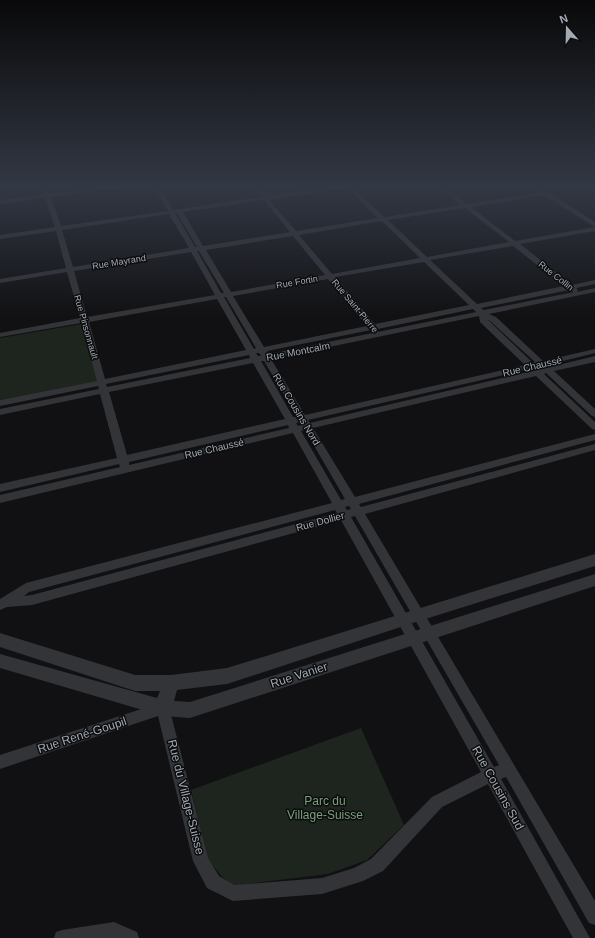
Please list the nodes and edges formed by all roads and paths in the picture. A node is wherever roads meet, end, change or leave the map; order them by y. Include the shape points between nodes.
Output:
1 (59, 229) joint
2 (185, 229) edge
3 (290, 229) edge
4 (325, 229) edge
5 (393, 229) edge
6 (496, 229) edge
7 (591, 229) edge
8 (294, 234) junction
9 (0, 237) edge
10 (514, 243) junction
11 (197, 249) junction
12 (425, 259) junction
13 (70, 270) junction
14 (330, 276) junction
15 (0, 281) edge
16 (595, 282) edge
17 (571, 287) junction
18 (595, 290) edge
19 (579, 294) junction
20 (224, 295) junction
21 (475, 307) junction
22 (482, 314) junction
23 (84, 320) junction
24 (372, 327) junction
25 (0, 335) edge
26 (379, 335) junction
27 (595, 351) edge
28 (264, 354) junction
29 (254, 356) junction
30 (595, 359) edge
31 (531, 366) junction
32 (540, 368) junction
33 (549, 370) junction
34 (102, 382) junction
35 (104, 391) junction
36 (422, 391) junction
37 (428, 399) junction
38 (0, 403) edge
39 (0, 412) edge
40 (595, 414) edge
41 (305, 422) junction
42 (293, 425) junction
43 (595, 427) edge
44 (595, 437) edge
45 (595, 447) edge
46 (125, 465) junction
47 (489, 470) junction
48 (0, 488) edge
49 (0, 499) edge
50 (352, 501) junction
51 (338, 504) junction
52 (358, 511) junction
53 (344, 514) junction
54 (145, 556) junction
55 (595, 560) edge
56 (148, 568) junction
57 (570, 568) junction
58 (589, 582) edge
59 (1, 604) edge
60 (411, 617) junction
61 (422, 635) junction
62 (0, 640) edge
63 (0, 661) edge
64 (172, 684) junction
65 (163, 708) junction
66 (0, 762) edge
67 (509, 768) junction
68 (491, 775) junction
69 (595, 917) edge
70 (62, 938) edge
71 (131, 938) edge
72 (582, 938) edge

1 - 9 street
1 - 13 street, Rue Pinsonnault
2 - 11 street, Rue Cousins Nord
3 - 8 street, Rue Saint-Pierre
4 - 8 street, Rue Mayrand
5 - 12 street
6 - 10 street, Rue Collin
7 - 10 street, Rue Fortin
8 - 11 street, Rue Mayrand
8 - 14 street, Rue Saint-Pierre
10 - 12 street, Rue Fortin
10 - 17 street, Rue Collin
11 - 13 street, Rue Mayrand
11 - 20 street, Rue Cousins Nord
12 - 14 street, Rue Fortin
12 - 21 street
13 - 15 street, Rue Mayrand
13 - 23 street, Rue Pinsonnault
14 - 20 street, Rue Fortin
14 - 24 street, Rue Saint-Pierre
16 - 17 street, Rue Montcalm
17 - 19 street, Rue Collin
17 - 21 street, Rue Montcalm
18 - 19 street, Rue Montcalm
19 - 22 street, Rue Montcalm
20 - 23 street, Rue Fortin
20 - 28 street, Rue Cousins Nord
20 - 29 street, Rue Cousins Nord
21 - 22 street
21 - 24 street, Rue Montcalm
22 - 26 street, Rue Montcalm
22 - 31 street via 483,320
22 - 32 street via 493,319
23 - 25 street, Rue Fortin
23 - 34 street, Rue Pinsonnault
24 - 26 street, Rue Saint-Pierre
24 - 28 street, Rue Montcalm
26 - 28 street, Rue Montcalm
27 - 32 street, Rue Chaussé
28 - 29 street, Rue Montcalm
28 - 41 street, Rue Cousins Nord
29 - 34 street, Rue Montcalm
29 - 35 street, Rue Montcalm
29 - 42 street, Rue Cousins Nord
30 - 33 street, Rue Chaussé
31 - 32 street, Rue Chaussé
31 - 36 street, Rue Chaussé
32 - 33 street, Rue Chaussé
32 - 37 street, Rue Chaussé
32 - 43 street
33 - 40 street
34 - 35 street, Rue Pinsonnault
34 - 38 street, Rue Montcalm
35 - 39 street, Rue Montcalm
35 - 46 street, Rue Pinsonnault
36 - 37 street
36 - 41 street, Rue Chaussé
37 - 41 street, Rue Chaussé
41 - 42 street, Rue Chaussé
41 - 50 street, Rue Cousins Nord
42 - 46 street, Rue Chaussé
42 - 51 street, Rue Cousins Nord
44 - 47 street, Rue Dollier
45 - 47 street, Rue Dollier
46 - 48 street, Rue Chaussé
46 - 49 street, Rue Chaussé
47 - 50 street, Rue Dollier
47 - 52 street, Rue Dollier
50 - 51 street, Rue Dollier
50 - 52 street, Rue Cousins Nord
51 - 53 street, Rue Cousins Nord
51 - 54 street, Rue Dollier
52 - 53 street, Rue Dollier
52 - 60 street, Rue Cousins Nord
53 - 56 street, Rue Dollier
53 - 60 street, Rue Cousins Nord
54 - 56 street
54 - 59 street, Rue Dollier via 26,588
55 - 57 street, Rue Vanier
56 - 59 street, Rue Dollier via 32,600
57 - 58 street
57 - 60 street, Rue Vanier
58 - 61 street, Rue Vanier
60 - 61 street, Rue Cousins Nord
60 - 61 street, Rue Cousins Nord
60 - 64 street, Rue Vanier via 227,676
61 - 65 street, Rue Vanier via 190,710
61 - 67 street, Rue Cousins Sud
61 - 68 street, Rue Cousins Sud
62 - 64 street, Rue Vanier via 135,683
63 - 65 street, Rue Vanier
64 - 65 street
65 - 66 street, Rue René-Goupil
65 - 68 street, Rue du Village-Suisse via 201,861 213,882 233,893 322,886 357,875 377,865 437,802
67 - 68 street, Rue du Village-Suisse
67 - 69 street, Rue Cousins Sud
68 - 72 street, Rue Cousins Sud
70 - 71 street via 114,930

